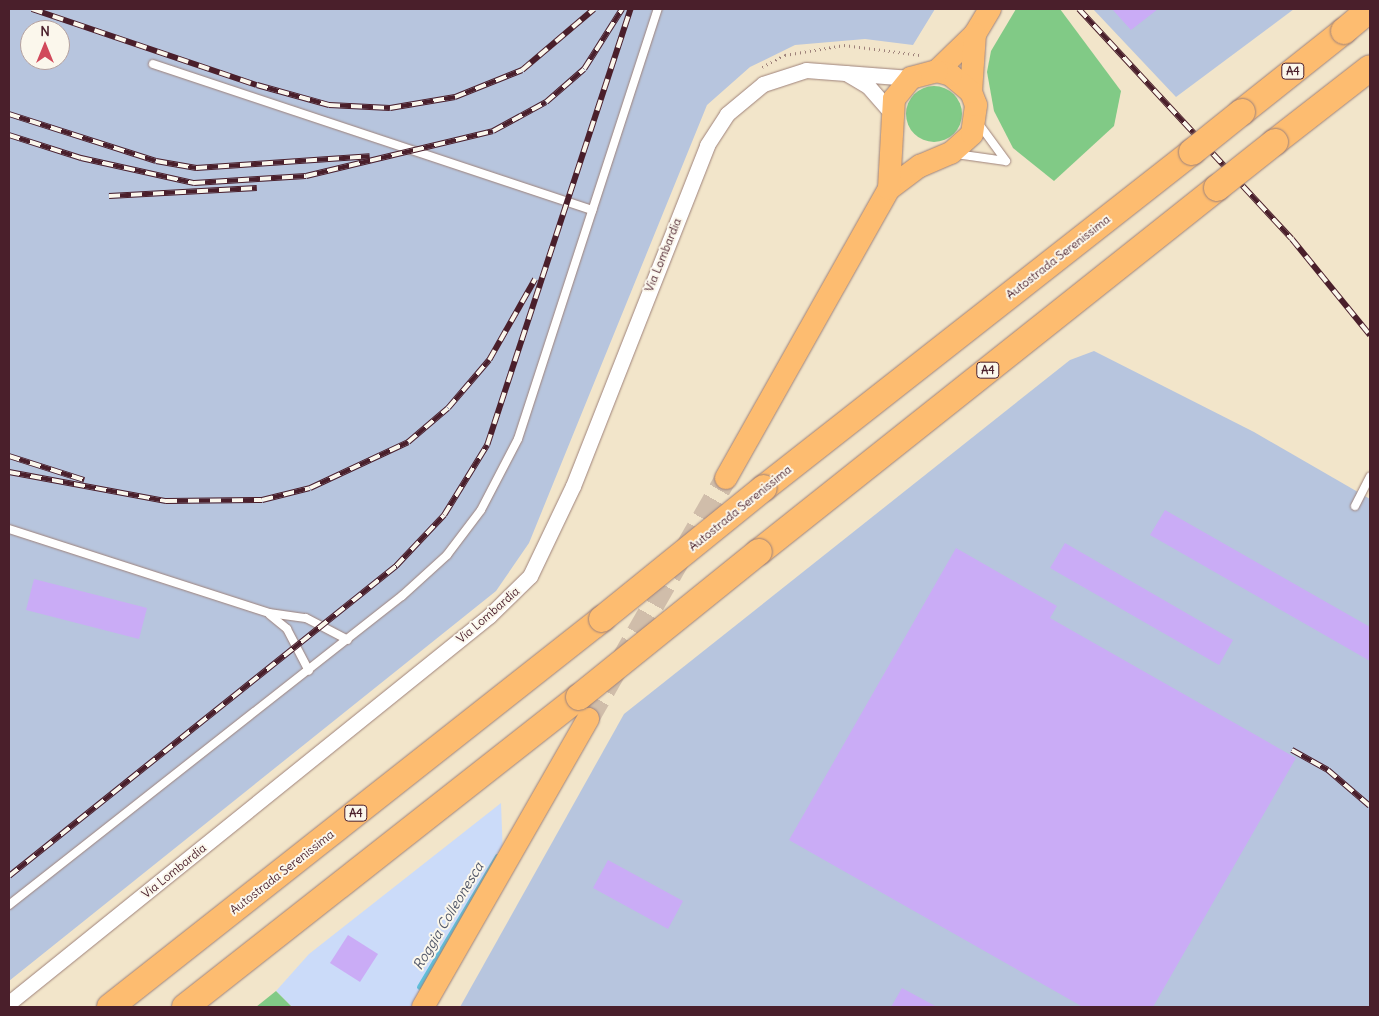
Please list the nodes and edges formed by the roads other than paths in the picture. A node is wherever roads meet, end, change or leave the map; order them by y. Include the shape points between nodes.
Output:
1 (658, 9) edge
2 (990, 9) edge
3 (1370, 9) edge
4 (975, 34) junction
5 (153, 64) dead end
6 (1370, 68) edge
7 (829, 70) junction
8 (937, 71) junction
9 (911, 78) junction
10 (971, 92) junction
11 (892, 119) junction
12 (976, 120) junction
13 (944, 155) junction
14 (889, 189) junction
15 (592, 210) junction
16 (1370, 476) edge
17 (726, 478) tunnel mouth
18 (1355, 506) dead end
19 (9, 529) edge
20 (269, 613) junction
21 (348, 640) junction
22 (309, 671) junction
23 (584, 708) junction
24 (9, 905) edge
25 (9, 1003) edge
26 (110, 1007) edge
27 (185, 1007) edge
28 (424, 1007) edge

1 - 15 lane
2 - 4 main road
3 - 26 highway, Autostrada Serenissima / A4, bridge
4 - 8 main road
4 - 10 main road
5 - 15 lane
6 - 23 highway, A4, bridge via 759,552
7 - 9 street, Via Lombardia
7 - 11 street, Via Lombardia via 861,80
7 - 25 street, Via Lombardia via 784,74 763,84 727,114 707,145 573,486 545,551 526,580 489,616
8 - 9 main road
8 - 10 main road via 951,75
9 - 11 main road via 901,87
10 - 12 main road
11 - 13 main road via 910,149
11 - 14 main road
12 - 13 main road via 972,134
12 - 13 lane via 1006,161
13 - 14 main road
14 - 17 main road
15 - 21 lane via 518,440 499,482 447,556
16 - 18 lane
19 - 20 lane
20 - 21 lane via 306,618
20 - 22 lane via 288,629
21 - 22 lane
22 - 24 lane
23 - 27 highway, A4
23 - 28 main road

